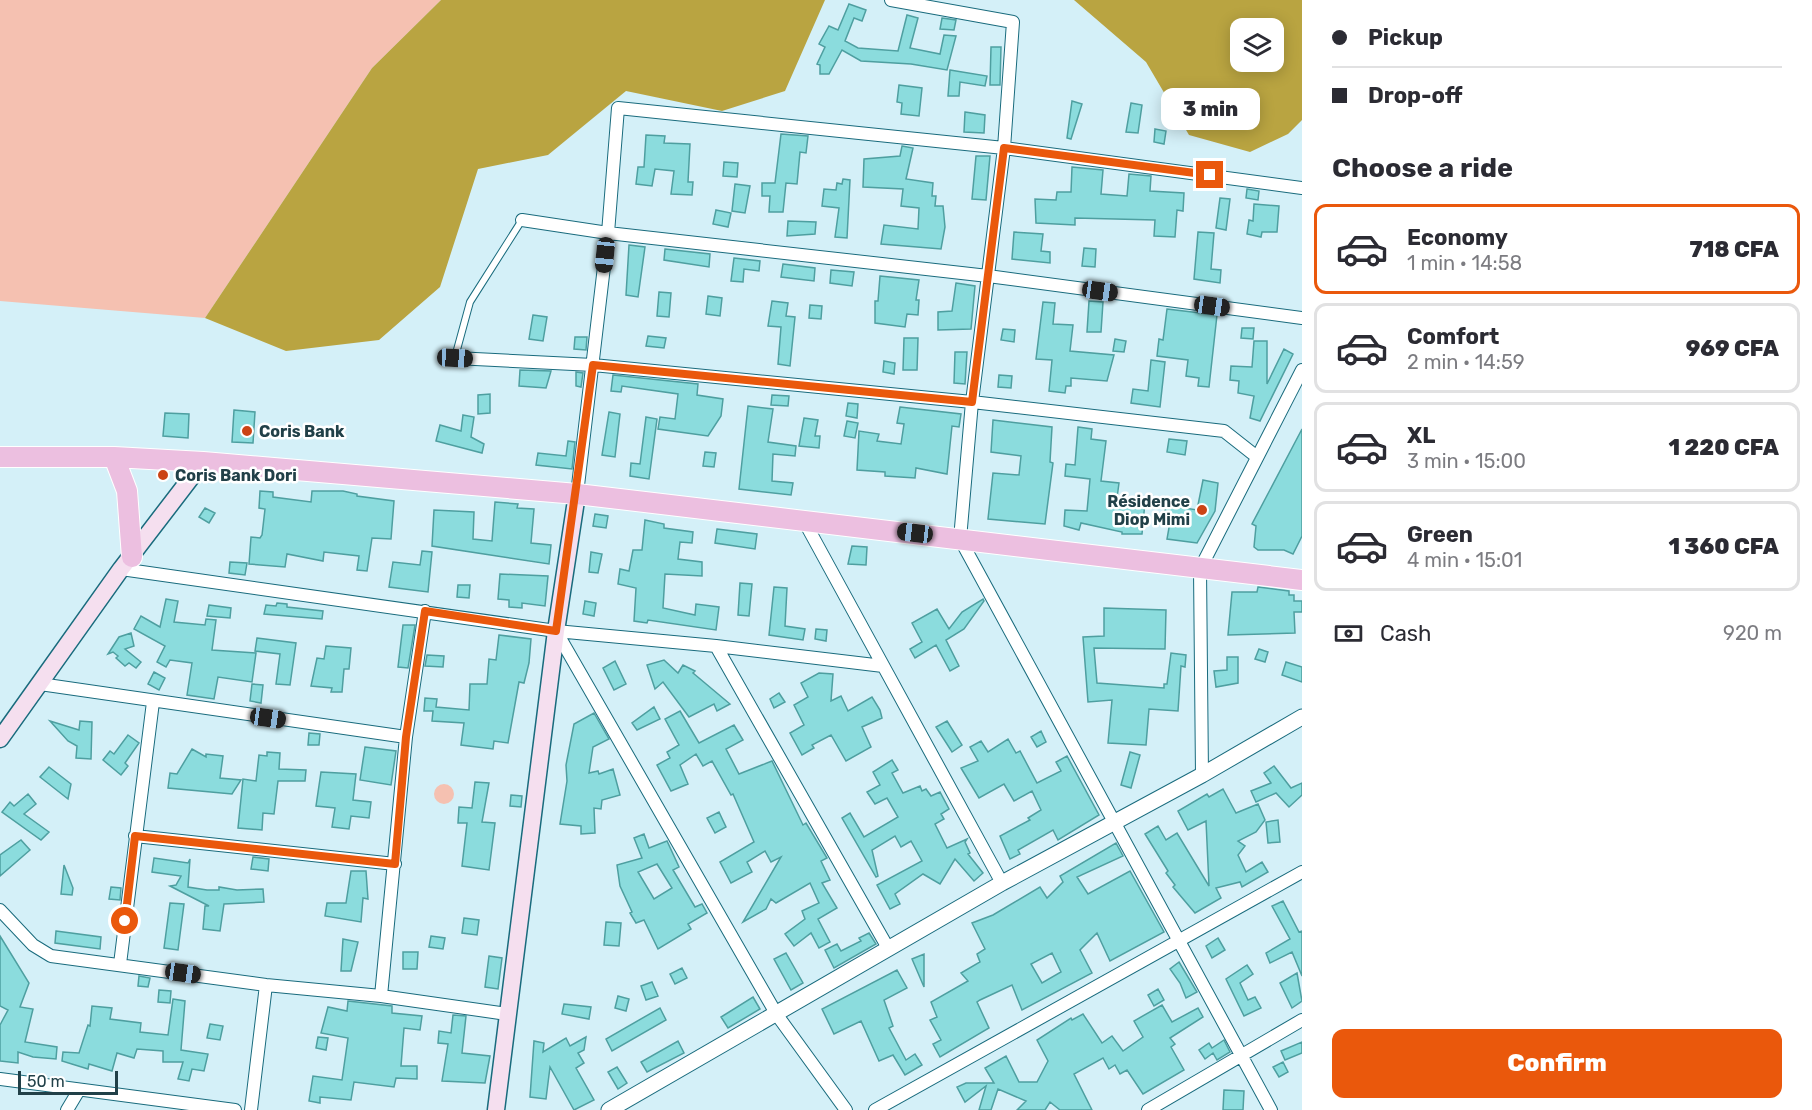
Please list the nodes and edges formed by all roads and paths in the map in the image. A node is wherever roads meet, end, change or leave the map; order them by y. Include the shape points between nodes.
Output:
1 (891, 0) edge
2 (1004, 148) junction
3 (1302, 188) edge
4 (522, 220) joint
5 (608, 233) junction
6 (988, 276) junction
7 (1302, 318) edge
8 (455, 358) joint
9 (593, 365) junction
10 (1302, 370) edge
11 (972, 402) junction
12 (0, 457) edge
13 (114, 457) junction
14 (1257, 457) junction
15 (203, 462) junction
16 (577, 494) junction
17 (803, 519) junction
18 (960, 539) junction
19 (126, 563) junction
20 (1200, 568) junction
21 (1302, 580) edge
22 (425, 611) junction
23 (556, 631) junction
24 (716, 646) junction
25 (883, 666) junction
26 (40, 684) junction
27 (153, 702) junction
28 (1302, 717) edge
29 (406, 737) junction
30 (0, 739) edge
31 (1202, 775) junction
32 (1115, 823) junction
33 (135, 836) junction
34 (395, 864) junction
35 (1302, 872) edge
36 (1002, 883) junction
37 (0, 910) edge
38 (1180, 942) junction
39 (888, 948) junction
40 (120, 964) junction
41 (266, 985) junction
42 (381, 996) junction
43 (507, 1014) junction
44 (777, 1015) junction
45 (1302, 1020) edge
46 (1241, 1054) junction
47 (0, 1079) edge
48 (79, 1090) junction
49 (891, 1106) edge
50 (68, 1110) edge
51 (235, 1110) edge
52 (251, 1110) edge
53 (496, 1110) edge
54 (609, 1110) edge
55 (846, 1110) edge
56 (875, 1110) edge
57 (1148, 1110) edge
58 (1271, 1110) edge

1 - 2 street via 1013,22
2 - 3 street
2 - 5 street via 618,108
2 - 6 street
4 - 5 street
4 - 8 lane via 470,302
5 - 6 street
5 - 9 street
6 - 7 street
6 - 11 street
8 - 9 street
9 - 11 street
9 - 16 street
10 - 14 street
11 - 14 street via 1224,431
11 - 18 street
12 - 13 main road
13 - 15 main road
13 - 19 main road via 127,491
14 - 20 street
15 - 16 main road
15 - 19 main road
16 - 17 main road
16 - 23 main road
17 - 18 main road
17 - 25 street
18 - 20 main road
18 - 32 street
19 - 22 street
19 - 26 main road
20 - 21 main road
20 - 31 street
22 - 23 street
22 - 29 street
23 - 24 street
23 - 43 main road
23 - 44 street
24 - 25 street
24 - 39 street
25 - 36 street
26 - 27 street
26 - 30 main road
27 - 29 street
27 - 33 street
28 - 31 street
29 - 34 street
31 - 32 street
32 - 36 street
32 - 38 street
33 - 34 street
33 - 40 street
34 - 42 street
35 - 38 street
36 - 39 street
37 - 40 street via 33,945 51,956
38 - 46 street
38 - 49 street
39 - 44 street
40 - 41 street
41 - 42 street
41 - 52 street
42 - 43 street
43 - 53 main road
44 - 54 street
44 - 55 street
45 - 46 street
46 - 57 street
46 - 58 street
47 - 48 street
48 - 50 street
48 - 51 street
49 - 56 street

